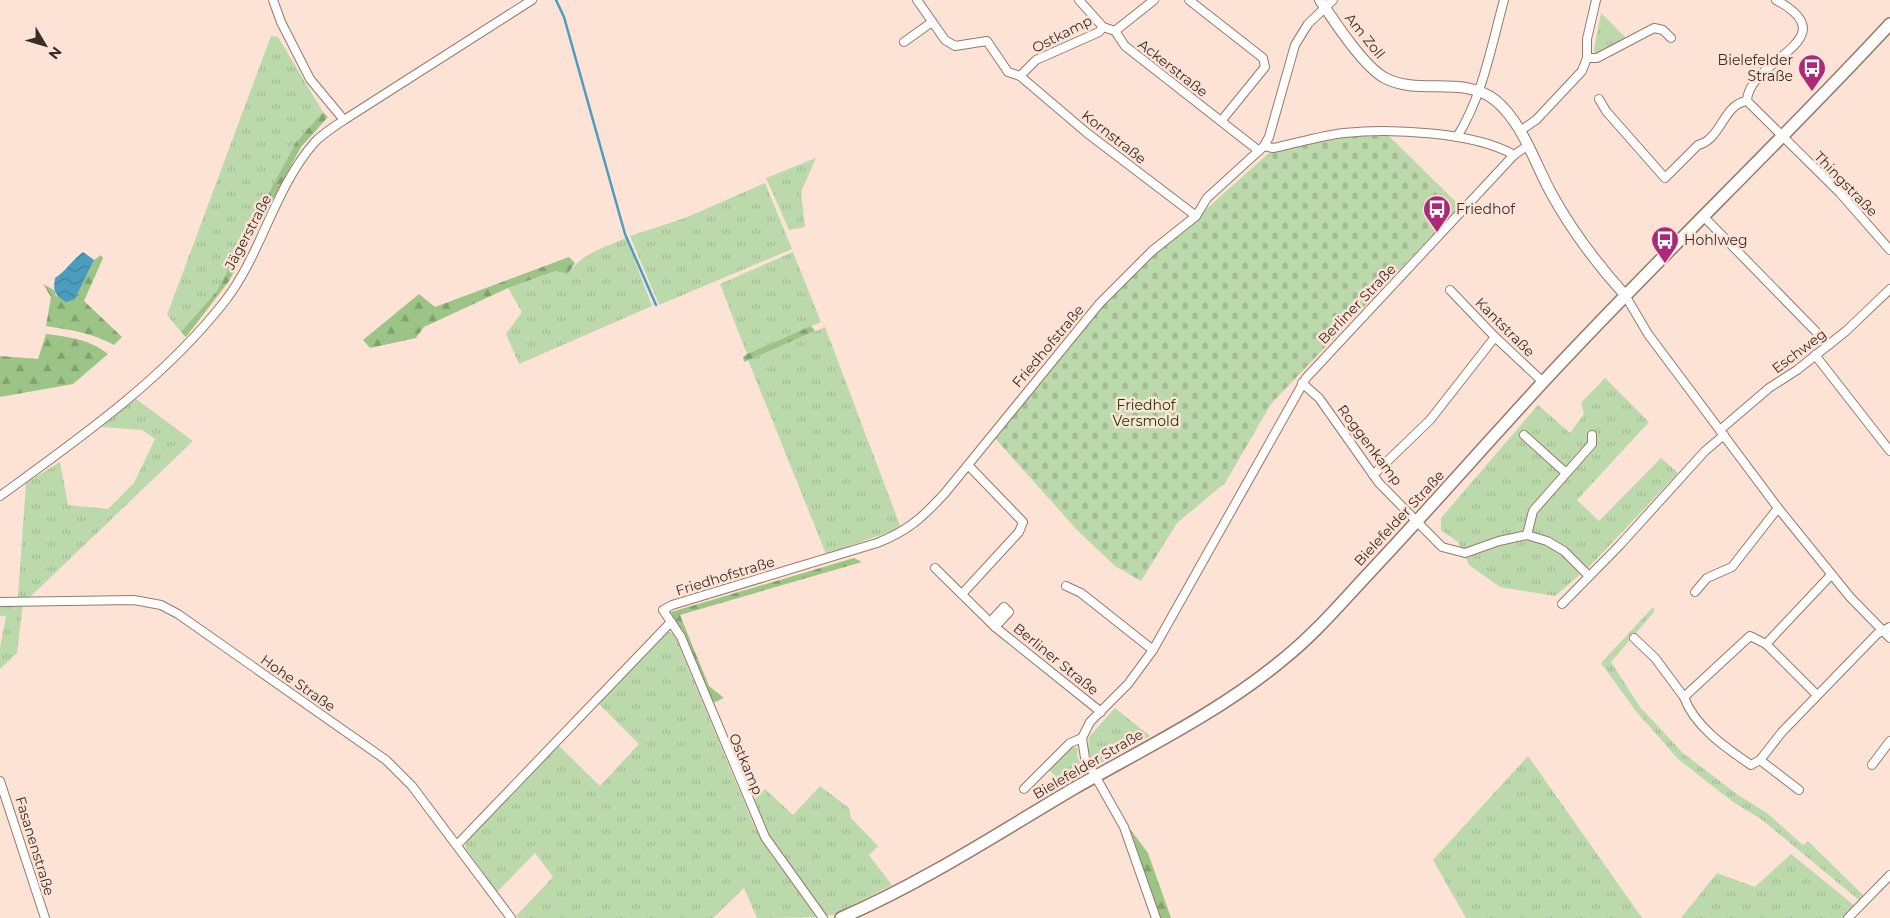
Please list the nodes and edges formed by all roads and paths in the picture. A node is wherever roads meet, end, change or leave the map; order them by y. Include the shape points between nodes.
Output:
1 (273, 0) edge
2 (532, 0) edge
3 (917, 0) edge
4 (1078, 0) edge
5 (1154, 0) edge
6 (1190, 0) edge
7 (1333, 0) edge
8 (1504, 0) edge
9 (1596, 0) edge
10 (1776, 0) edge
11 (1322, 4) edge
12 (932, 22) junction
13 (1890, 24) edge
14 (1103, 27) junction
15 (1115, 31) junction
16 (1671, 38) dead end
17 (904, 42) dead end
18 (1587, 58) junction
19 (1020, 76) junction
20 (1480, 91) junction
21 (1598, 99) dead end
22 (1747, 101) junction
23 (344, 120) junction
24 (1222, 120) junction
25 (1520, 131) junction
26 (1457, 137) junction
27 (1782, 137) junction
28 (1527, 146) junction
29 (1262, 149) junction
30 (1514, 155) junction
31 (1196, 216) junction
32 (1704, 217) junction
33 (1890, 250) edge
34 (1890, 289) edge
35 (1450, 290) dead end
36 (1625, 295) junction
37 (1495, 337) junction
38 (1829, 345) junction
39 (1815, 356) junction
40 (1543, 382) junction
41 (1302, 383) junction
42 (1722, 432) junction
43 (1592, 435) dead end
44 (1524, 436) dead end
45 (1890, 451) edge
46 (968, 465) junction
47 (1566, 473) junction
48 (1373, 475) junction
49 (0, 496) edge
50 (1778, 508) junction
51 (1418, 522) junction
52 (1527, 535) junction
53 (935, 568) dead end
54 (1588, 575) junction
55 (1831, 575) junction
56 (1066, 586) dead end
57 (1695, 592) dead end
58 (962, 594) junction
59 (0, 602) edge
60 (1562, 604) dead end
61 (663, 610) joint
62 (671, 622) junction
63 (1888, 632) edge
64 (1634, 638) dead end
65 (1766, 644) junction
66 (1153, 650) junction
67 (1817, 695) junction
68 (1684, 696) junction
69 (1101, 712) junction
70 (1082, 738) junction
71 (1890, 742) edge
72 (1760, 760) junction
73 (1872, 765) dead end
74 (1095, 777) junction
75 (0, 782) edge
76 (1024, 788) dead end
77 (1799, 790) dead end
78 (456, 845) junction
79 (1890, 875) edge
80 (845, 917) edge
81 (44, 918) edge
82 (511, 918) edge
83 (823, 918) edge
84 (1156, 918) edge
85 (1848, 918) edge

1 - 23 street via 310,79
2 - 23 street, Jägerstraße
3 - 12 street
4 - 14 street
5 - 15 street
6 - 24 street via 1263,58 1265,67
7 - 11 street
8 - 20 street
9 - 18 street via 1587,39
10 - 22 street via 1798,15 1803,25 1802,37 1750,87
11 - 20 street, Am Zoll via 1369,66 1385,78 1404,84 1457,86
11 - 29 street via 1295,45 1269,137
12 - 17 street
12 - 19 street via 942,38 955,46 987,41 1008,72
13 - 27 main road, Bielefelder Straße
14 - 15 street
14 - 19 street, Ostkamp via 1036,60
15 - 24 street, Ackerstraße via 1124,46
16 - 18 street via 1663,30 1654,28 1597,58
18 - 25 street via 1582,71 1536,120
19 - 31 street, Kornstraße via 1087,133
20 - 25 street via 1503,108
20 - 26 street
21 - 22 street via 1665,178 1698,145 1704,144 1742,102
22 - 27 street, Thingstraße
23 - 49 street, Jägerstraße via 316,141 301,160 226,300 188,343 128,399
24 - 29 street, Ackerstraße
25 - 28 street
26 - 29 street via 1346,133
26 - 30 street via 1502,148
27 - 32 main road, Bielefelder Straße
27 - 33 street, Thingstraße via 1840,193
28 - 30 street, Berliner Straße
28 - 36 street via 1550,192 1594,260
29 - 31 street, Friedhofstraße via 1206,198
30 - 41 street, Berliner Straße
31 - 46 street, Friedhofstraße via 1152,251 1100,303
32 - 36 main road, Bielefelder Straße
32 - 38 street
34 - 38 street, Eschweg
35 - 37 street, Kantstraße
36 - 40 main road, Bielefelder Straße
36 - 42 street via 1648,334
37 - 40 street, Kantstraße
37 - 48 street via 1430,420
38 - 39 street, Eschweg
39 - 42 street, Eschweg via 1769,388
39 - 45 street
40 - 51 main road, Bielefelder Straße
41 - 48 street, Roggenkamp via 1320,398
41 - 66 street, Berliner Straße
42 - 50 street
42 - 54 street, Eschweg via 1619,546
43 - 47 street via 1592,444
44 - 47 street
46 - 58 street via 1023,522 1019,532
46 - 61 street, Friedhofstraße via 924,516 892,537
47 - 52 street via 1533,511
48 - 51 street, Roggenkamp
50 - 55 street
50 - 57 street via 1732,567 1708,578
51 - 52 street, Roggenkamp via 1442,547 1465,553
51 - 74 main road, Bielefelder Straße via 1283,660 1248,687
52 - 54 street via 1559,548
53 - 58 street, Berliner Straße
54 - 60 street, Eschweg
55 - 63 street
55 - 65 street
56 - 66 street
58 - 69 street, Berliner Straße via 992,624
59 - 78 street, Hohe Straße via 134,600 161,605 178,614 386,760 412,786
61 - 62 street, Ostkamp
62 - 78 street
62 - 83 street, Ostkamp via 681,637 765,837
63 - 67 street via 1877,634
64 - 68 street via 1655,658
65 - 67 street
65 - 68 street via 1750,636
66 - 69 street, Berliner Straße
67 - 72 street
68 - 72 street via 1687,707 1726,748 1751,765
69 - 70 street, Berliner Straße via 1090,722
70 - 74 street via 1085,758
70 - 76 street, Berliner Straße via 1070,743
71 - 73 street
72 - 77 street
74 - 80 main road, Bielefelder Straße via 918,880
74 - 84 street via 1124,826
75 - 81 street, Fasanenstraße
78 - 82 street, Hohe Straße
79 - 85 street

